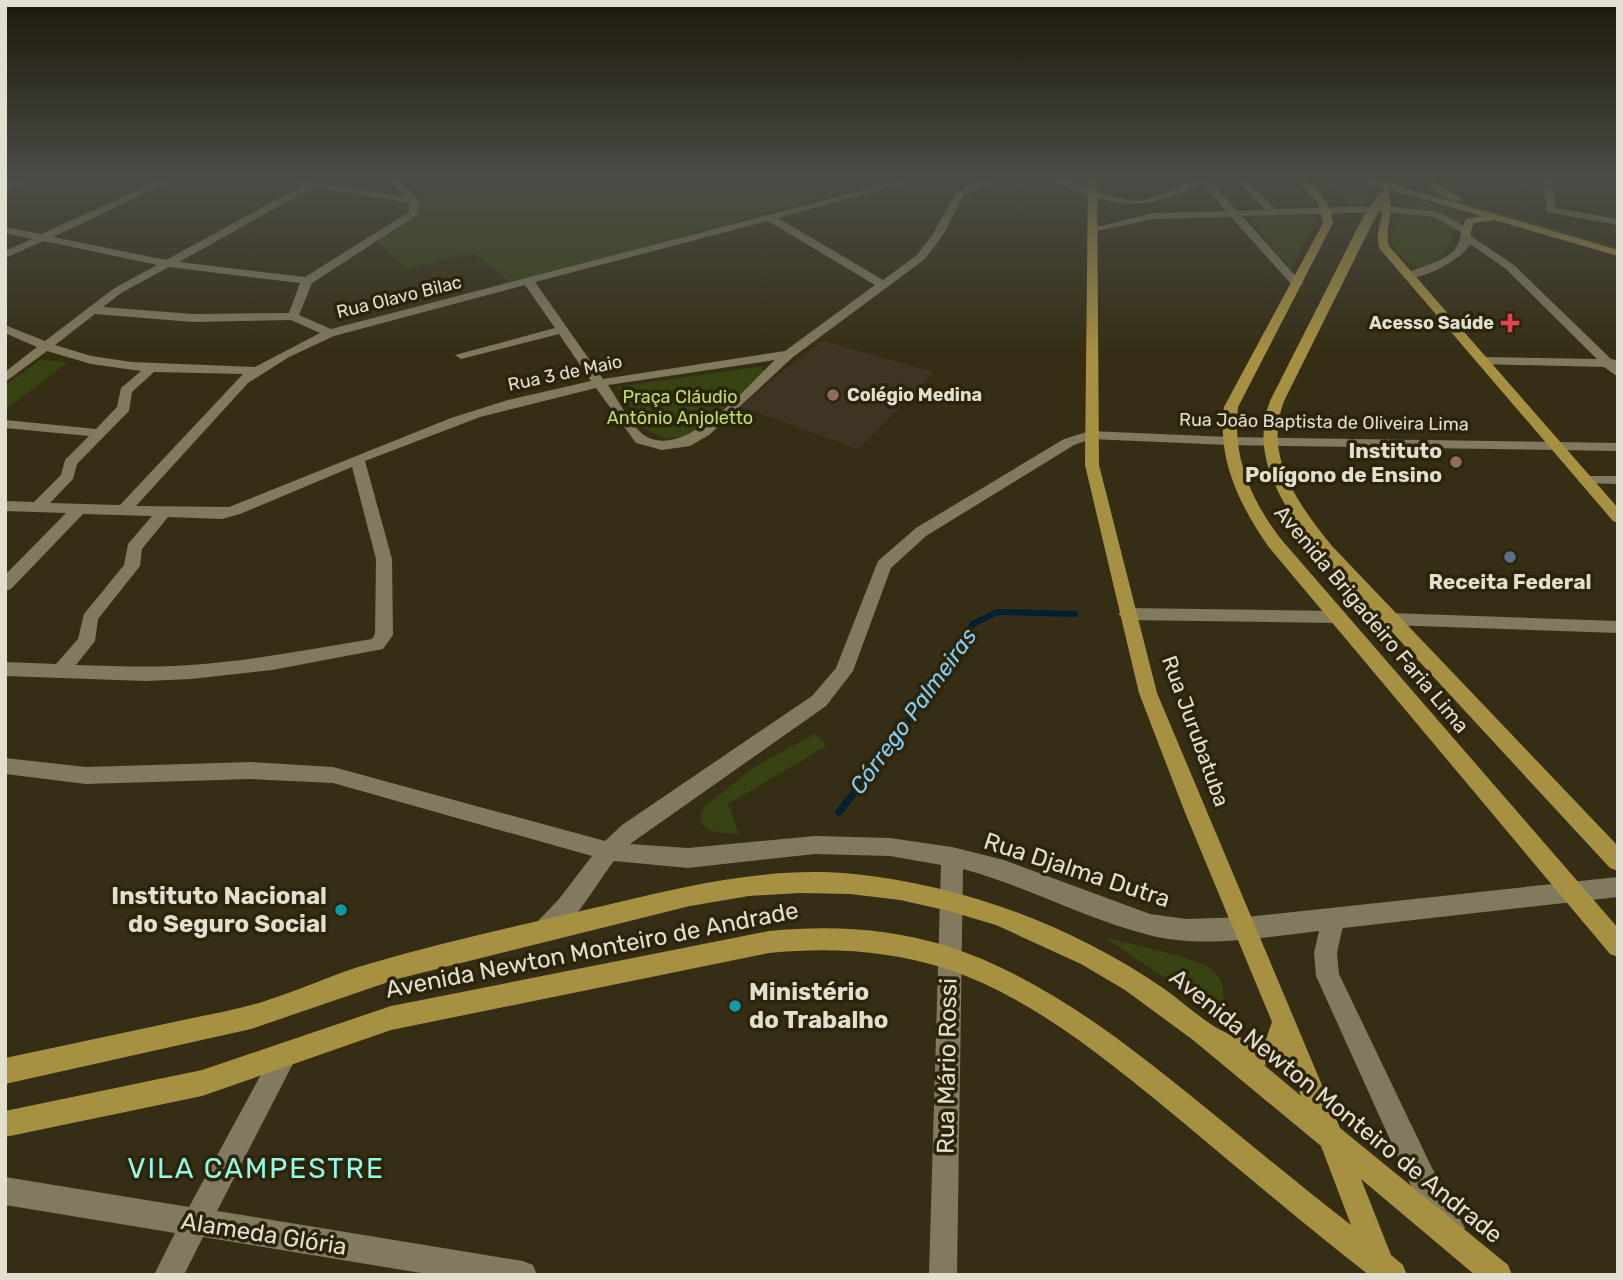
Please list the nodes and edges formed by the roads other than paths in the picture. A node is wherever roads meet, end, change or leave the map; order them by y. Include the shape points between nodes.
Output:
1 (35, 237) edge
2 (44, 237) edge
3 (214, 237) edge
4 (378, 237) edge
5 (700, 237) edge
6 (802, 237) edge
7 (936, 237) edge
8 (1093, 237) edge
9 (1254, 237) edge
10 (1322, 237) edge
11 (1359, 237) edge
12 (1382, 237) edge
13 (1466, 237) edge
14 (1471, 237) edge
15 (1559, 237) edge
16 (1592, 237) edge
17 (41, 238) junction
18 (1618, 244) edge
19 (1618, 253) edge
20 (5, 255) edge
21 (165, 263) junction
22 (1409, 276) junction
23 (307, 281) junction
24 (529, 282) junction
25 (1297, 284) junction
26 (883, 285) junction
27 (91, 310) junction
28 (293, 316) junction
29 (5, 329) edge
30 (561, 330) junction
31 (330, 332) junction
32 (46, 346) junction
33 (789, 354) junction
34 (461, 355) dead end
35 (1482, 360) junction
36 (1613, 363) edge
37 (152, 367) junction
38 (257, 370) junction
39 (1618, 373) edge
40 (8, 374) edge
41 (601, 383) junction
42 (5, 424) edge
43 (99, 433) junction
44 (1090, 435) junction
45 (1230, 441) junction
46 (1270, 442) junction
47 (1556, 446) junction
48 (1618, 447) edge
49 (356, 459) junction
50 (1585, 480) junction
51 (1618, 480) edge
52 (5, 506) edge
53 (38, 507) junction
54 (79, 509) junction
55 (123, 512) junction
56 (163, 513) junction
57 (1618, 518) edge
58 (5, 585) edge
59 (1127, 614) junction
60 (1335, 617) junction
61 (1390, 619) junction
62 (1618, 627) edge
63 (5, 669) edge
64 (60, 672) junction
65 (5, 766) edge
66 (607, 851) junction
67 (952, 857) junction
68 (1618, 861) edge
69 (1618, 887) edge
70 (1571, 892) junction
71 (951, 900) junction
72 (1337, 917) junction
73 (1246, 928) junction
74 (544, 931) junction
75 (1618, 946) edge
76 (949, 959) junction
77 (1284, 1023) junction
78 (1222, 1047) junction
79 (286, 1054) junction
80 (5, 1071) edge
81 (5, 1124) edge
82 (1331, 1137) junction
83 (5, 1191) edge
84 (194, 1223) junction
85 (1463, 1246) junction
86 (1385, 1271) edge
87 (168, 1275) edge
88 (523, 1275) edge
89 (943, 1275) edge
90 (1497, 1275) edge

1 - 17 street
2 - 17 street
3 - 21 street
4 - 23 street
5 - 24 street, Rua Olavo Bilac
6 - 26 street
7 - 26 street via 921,257
8 - 44 main road, Rua Jurubatuba
9 - 25 street
10 - 25 main road, Avenida Brigadeiro Faria Lima
11 - 46 main road, Avenida Brigadeiro Faria Lima via 1277,401
12 - 22 main road
13 - 22 street via 1453,258
14 - 36 street via 1510,267
15 - 19 main road
16 - 18 main road
17 - 20 street
17 - 21 street
21 - 23 street
21 - 27 street
22 - 35 main road
23 - 28 street
24 - 30 street
24 - 31 street, Rua Olavo Bilac
25 - 45 main road, Avenida Brigadeiro Faria Lima via 1236,394 1229,418
26 - 33 street
27 - 28 street via 193,318
27 - 32 street
28 - 31 street, Rua Olavo Bilac
29 - 32 street
30 - 34 street
30 - 41 street
31 - 38 street
32 - 37 street via 93,361
32 - 40 street
33 - 41 street, Rua 3 de Maio
33 - 41 street via 705,432 685,443 662,446 641,440
35 - 36 street
35 - 47 main road
36 - 39 street
37 - 38 street
37 - 43 street via 126,391 124,408
38 - 55 street via 232,390
41 - 49 street, Rua 3 de Maio via 475,414
42 - 43 street
43 - 53 street
44 - 45 street, Rua João Baptista de Oliveira Lima
44 - 59 main road, Rua Jurubatuba via 1092,465
44 - 66 street via 1034,463 894,554 884,565 844,671 819,701 640,822
45 - 46 street, Rua João Baptista de Oliveira Lima
45 - 60 main road, Avenida Brigadeiro Faria Lima via 1236,473 1255,516
46 - 47 street, Rua João Baptista de Oliveira Lima
46 - 61 main road, Avenida Brigadeiro Faria Lima via 1276,473 1299,516
47 - 48 street, Rua João Baptista de Oliveira Lima
47 - 50 main road
49 - 56 street, Rua 3 de Maio via 235,511 208,516
49 - 64 street via 384,559 384,635 377,644 191,672
50 - 51 street
50 - 57 main road
52 - 53 street, Rua 3 de Maio
53 - 54 street, Rua 3 de Maio
54 - 55 street, Rua 3 de Maio
54 - 58 street
55 - 56 street, Rua 3 de Maio
56 - 64 street via 134,548 132,566 90,618 86,641
59 - 60 street
59 - 73 main road, Rua Jurubatuba via 1156,713
60 - 70 main road, Avenida Brigadeiro Faria Lima
61 - 62 street
61 - 68 main road, Avenida Brigadeiro Faria Lima
63 - 64 street
65 - 66 street, Rua Djalma Dutra via 69,777 198,771 333,775
66 - 67 street, Rua Djalma Dutra via 688,858 853,844
66 - 74 street via 570,905
67 - 71 street, Rua Mário Rossi
67 - 73 street, Rua Djalma Dutra via 1004,870 1150,925 1186,930
69 - 70 street, Rua Djalma Dutra
70 - 72 street, Rua Djalma Dutra
70 - 75 main road, Avenida Brigadeiro Faria Lima
71 - 74 main road, Avenida Newton Monteiro de Andrade via 871,887 775,884 703,894
71 - 76 street, Rua Mário Rossi
71 - 78 main road, Avenida Newton Monteiro de Andrade via 1020,923 1101,963
72 - 73 street, Rua Djalma Dutra
72 - 85 street via 1324,952 1328,976 1422,1178
73 - 77 main road, Rua Jurubatuba
74 - 80 main road, Avenida Newton Monteiro de Andrade via 365,976 264,1014
76 - 79 main road, Avenida Newton Monteiro de Andrade via 845,937 769,942 391,1018
76 - 86 main road, Avenida Newton Monteiro de Andrade via 1062,1016 1130,1063
76 - 89 street, Rua Mário Rossi
77 - 78 main road via 1280,1042 1272,1051 1250,1054
77 - 82 main road, Rua Jurubatuba
78 - 82 main road, Avenida Newton Monteiro de Andrade
79 - 81 main road, Avenida Newton Monteiro de Andrade via 192,1086
79 - 84 street
82 - 85 main road, Avenida Newton Monteiro de Andrade
82 - 86 main road, Rua Jurubatuba
83 - 84 street, Alameda Glória
84 - 87 street
84 - 88 street, Alameda Glória
85 - 90 main road, Avenida Newton Monteiro de Andrade

